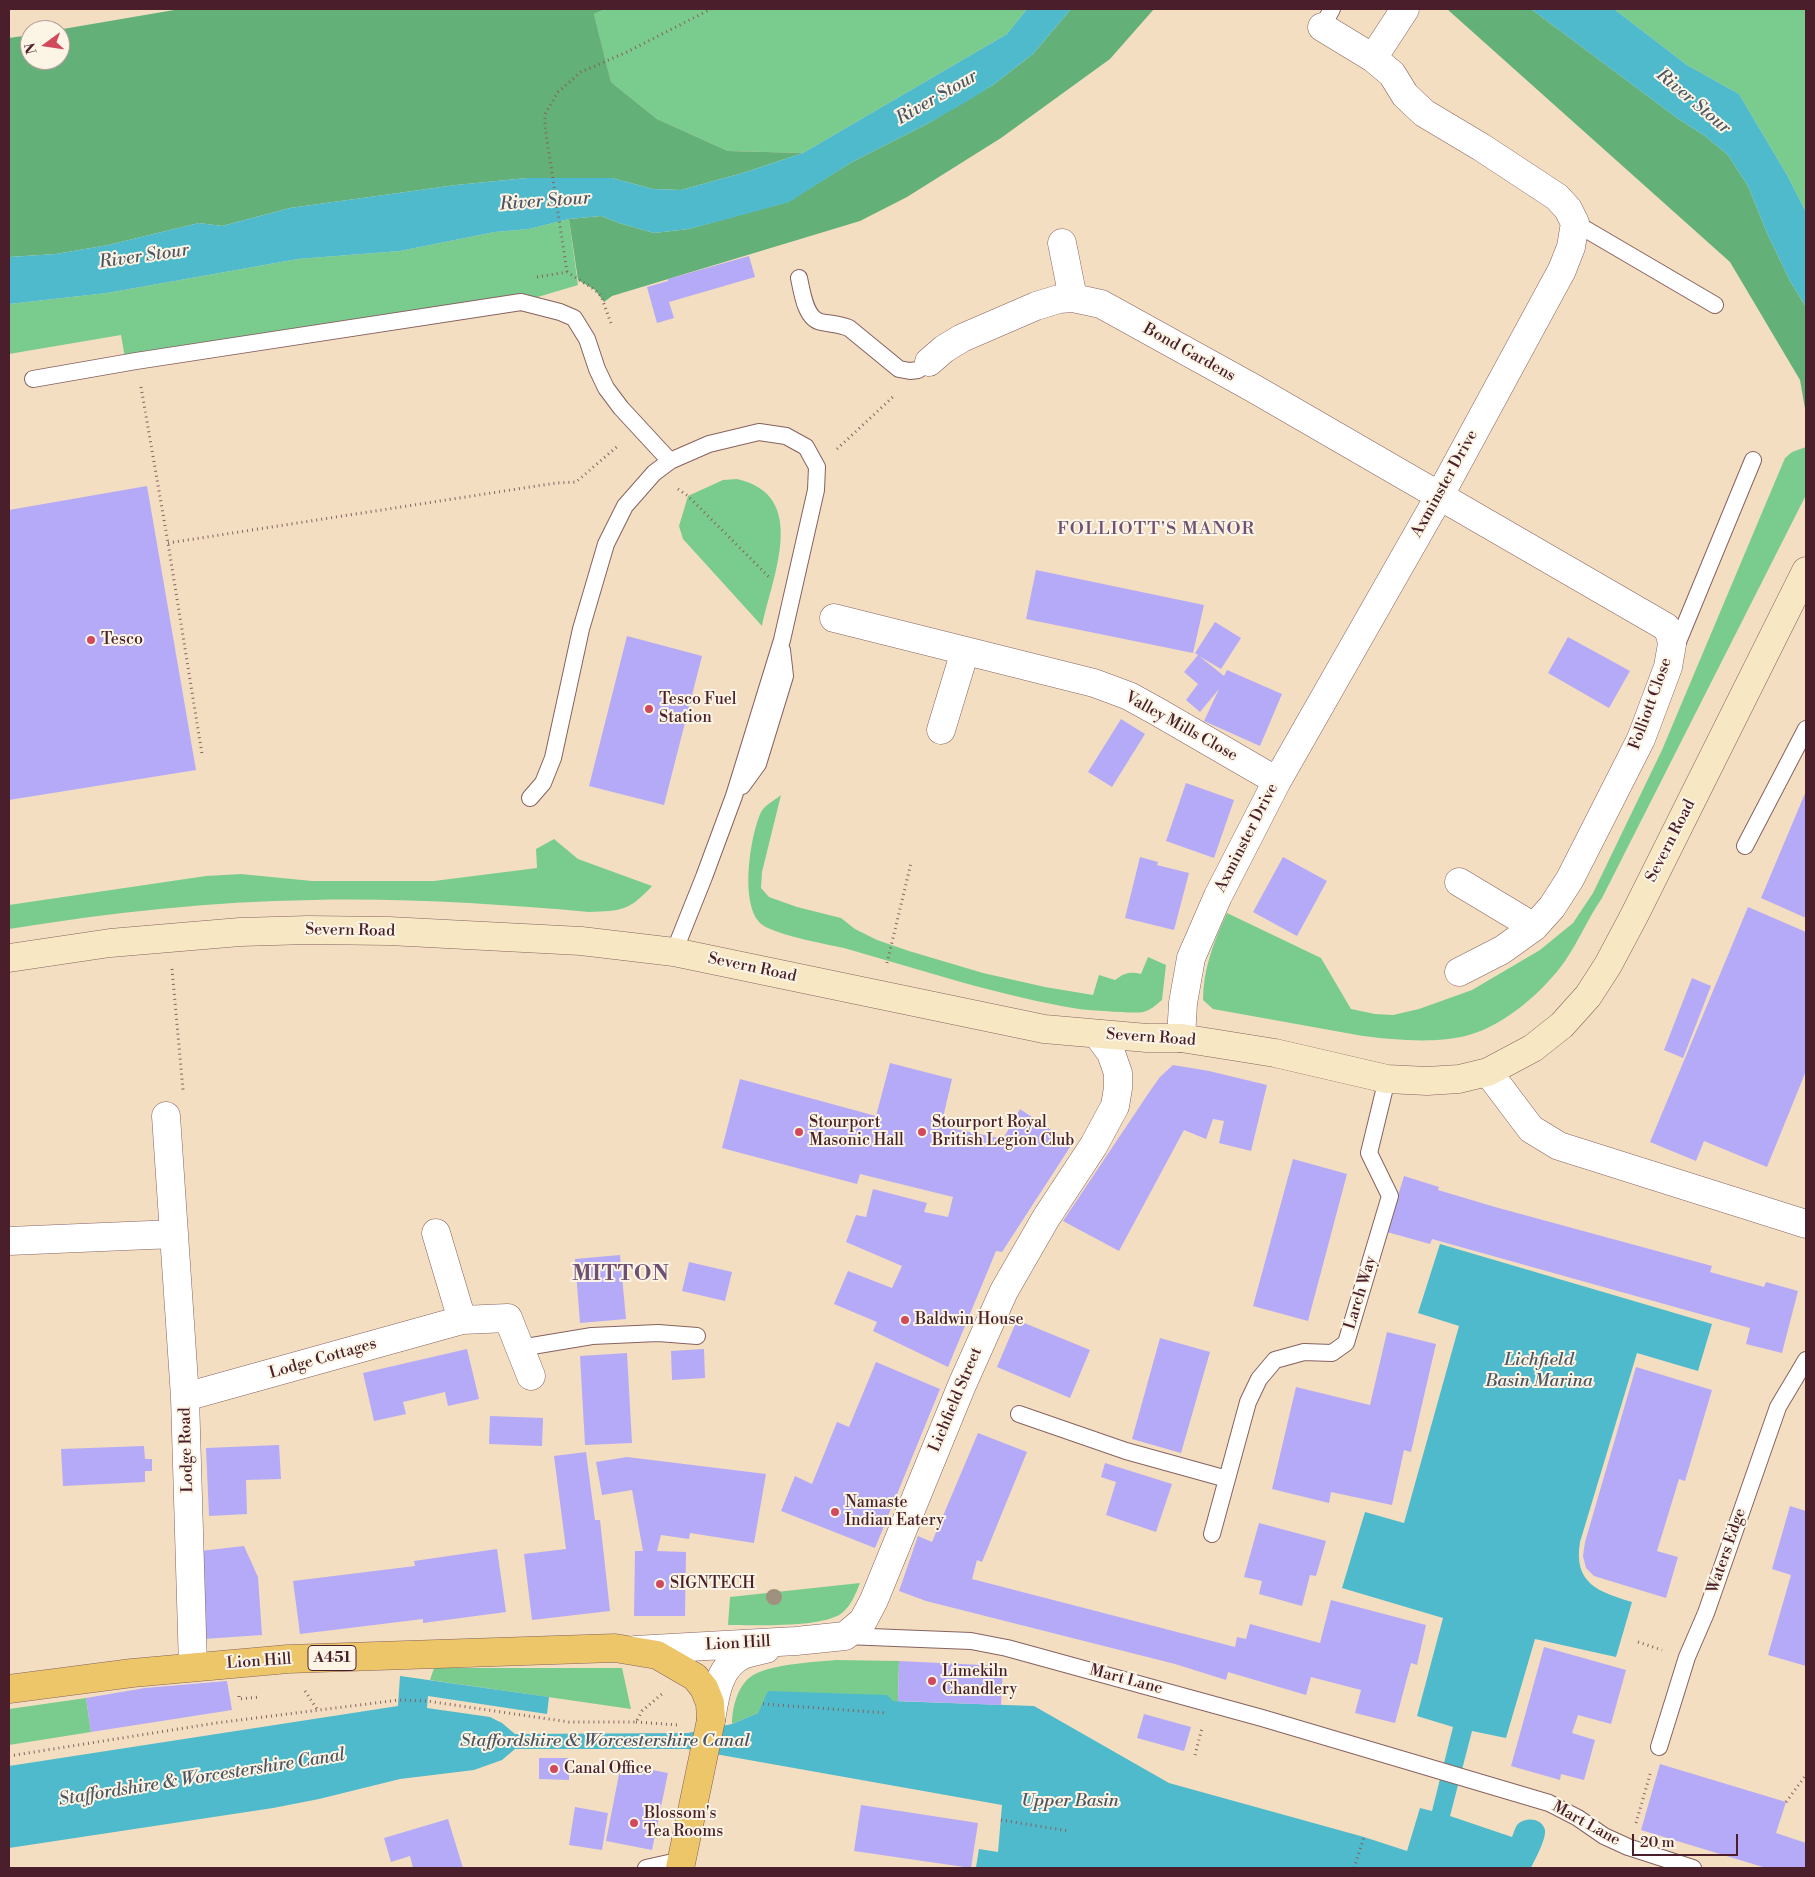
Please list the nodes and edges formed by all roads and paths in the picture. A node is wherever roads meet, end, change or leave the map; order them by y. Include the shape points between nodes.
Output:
1 (711, 9) edge
2 (1405, 9) edge
3 (1327, 18) edge
4 (1374, 58) junction
5 (1575, 223) junction
6 (1062, 243) dead end
7 (567, 272) junction
8 (528, 278) dead end
9 (799, 278) dead end
10 (1073, 298) junction
11 (1715, 305) dead end
12 (613, 328) dead end
13 (136, 361) junction
14 (929, 362) junction
15 (33, 379) dead end
16 (620, 444) dead end
17 (670, 460) junction
18 (1753, 460) dead end
19 (817, 467) junction
20 (654, 474) junction
21 (576, 482) dead end
22 (1440, 495) junction
23 (168, 543) junction
24 (1806, 571) edge
25 (772, 581) dead end
26 (834, 618) dead end
27 (965, 651) junction
28 (1668, 667) junction
29 (1806, 729) edge
30 (941, 730) dead end
31 (202, 754) dead end
32 (1277, 781) junction
33 (530, 798) dead end
34 (1745, 846) dead end
35 (911, 864) dead end
36 (1459, 882) dead end
37 (1534, 927) junction
38 (171, 937) junction
39 (674, 952) junction
40 (9, 958) edge
41 (1459, 972) dead end
42 (879, 995) junction
43 (1097, 1034) junction
44 (1181, 1038) junction
45 (1488, 1072) junction
46 (1387, 1079) junction
47 (166, 1116) joint
48 (1806, 1224) edge
49 (436, 1233) dead end
50 (174, 1234) junction
51 (9, 1241) edge
52 (462, 1320) junction
53 (697, 1336) dead end
54 (520, 1348) junction
55 (1806, 1360) edge
56 (531, 1376) dead end
57 (185, 1397) junction
58 (1019, 1414) dead end
59 (1227, 1479) junction
60 (1212, 1534) dead end
61 (846, 1636) junction
62 (796, 1641) junction
63 (644, 1653) junction
64 (193, 1667) junction
65 (9, 1689) edge
66 (305, 1690) dead end
67 (763, 1704) dead end
68 (317, 1709) junction
69 (642, 1711) dead end
70 (887, 1713) dead end
71 (711, 1720) junction
72 (636, 1722) junction
73 (682, 1729) dead end
74 (1659, 1747) joint
75 (9, 1756) edge
76 (1806, 1775) edge
77 (1786, 1802) dead end
78 (1001, 1820) dead end
79 (1070, 1831) dead end
80 (1364, 1837) dead end
81 (1628, 1847) junction
82 (681, 1864) edge
83 (646, 1868) edge
84 (1354, 1868) edge
85 (1693, 1868) edge

1 - 7 path via 581,72 558,92 546,114 547,141
2 - 4 street
3 - 4 street
4 - 5 street via 1392,74 1405,94 1424,113 1557,197
5 - 11 lane
5 - 22 street, Axminster Drive via 1571,247 1562,270
6 - 10 street
7 - 8 path
7 - 12 path via 600,296
9 - 14 lane via 807,308 818,322 849,328 899,369 918,370
10 - 14 street, Bond Gardens via 1036,306 962,338
10 - 22 street, Bond Gardens via 1101,304
13 - 15 lane
13 - 17 lane via 521,302 574,318 587,339 606,388
13 - 23 path
14 - 19 path
16 - 20 path
17 - 19 lane via 709,444 759,432 786,436 806,447
17 - 20 lane
18 - 28 lane
19 - 39 lane via 816,490 782,640 734,796
20 - 25 path via 688,496
20 - 33 lane via 625,506 606,544 581,628 553,758 544,783
21 - 23 path
22 - 28 street, Folliott Close via 1666,627 1672,644
22 - 32 street, Axminster Drive
23 - 31 path
24 - 45 street, Severn Road via 1608,965 1588,996 1562,1025 1533,1048
26 - 27 street, Valley Mills Close
27 - 30 street
27 - 32 street, Valley Mills Close via 1094,683 1129,696
28 - 37 street, Folliott Close via 1641,739 1570,880
29 - 34 lane
32 - 44 street, Axminster Drive via 1218,896 1194,951 1185,985
35 - 42 path
36 - 37 street
37 - 41 street, Folliott Close via 1502,950
38 - 39 street, Severn Road via 308,930 389,931 581,941
38 - 40 street, Severn Road
38 - 47 path via 185,1112
39 - 42 street, Severn Road
42 - 43 street, Severn Road via 1044,1030
43 - 44 street, Severn Road
43 - 61 street, Lichfield Street via 1111,1053 1118,1073 1115,1106 1004,1291 962,1384 874,1600 863,1621
44 - 46 street, Severn Road via 1275,1053
45 - 46 street, Severn Road via 1459,1079
45 - 48 street via 1531,1129 1559,1146
46 - 59 lane, Larch Way via 1368,1153 1390,1196 1346,1344 1332,1353 1304,1352 1275,1360 1258,1379 1248,1402
47 - 50 street, Lodge Road
49 - 52 street
50 - 51 street
50 - 57 street, Lodge Road
52 - 54 street, Lodge Cottages via 508,1318
52 - 57 street, Lodge Cottages
53 - 54 lane via 658,1333 592,1336
54 - 56 street, Lodge Cottages
55 - 74 lane, Waters Edge via 1778,1407 1706,1613 1687,1658
57 - 64 street, Lodge Road
58 - 59 lane via 1126,1451
59 - 60 lane, Larch Way
61 - 62 street, Lion Hill
61 - 81 lane, Mart Lane via 971,1641 1007,1648 1401,1758 1549,1803
62 - 63 street, Lion Hill
62 - 71 street via 742,1655 730,1665 717,1689
63 - 64 main road, Lion Hill / A451 via 615,1648 521,1650
63 - 71 main road, Lion Hill via 695,1678 704,1688 710,1703
64 - 65 main road, Lion Hill / A451
66 - 68 path
67 - 70 path
68 - 72 path via 399,1700 427,1701 569,1722
68 - 75 path
69 - 72 path
71 - 82 main road, Lion Hill
72 - 73 path via 681,1725
74 - 81 path
76 - 77 path
78 - 79 path
80 - 84 path
81 - 85 lane, Mart Lane
82 - 83 lane

